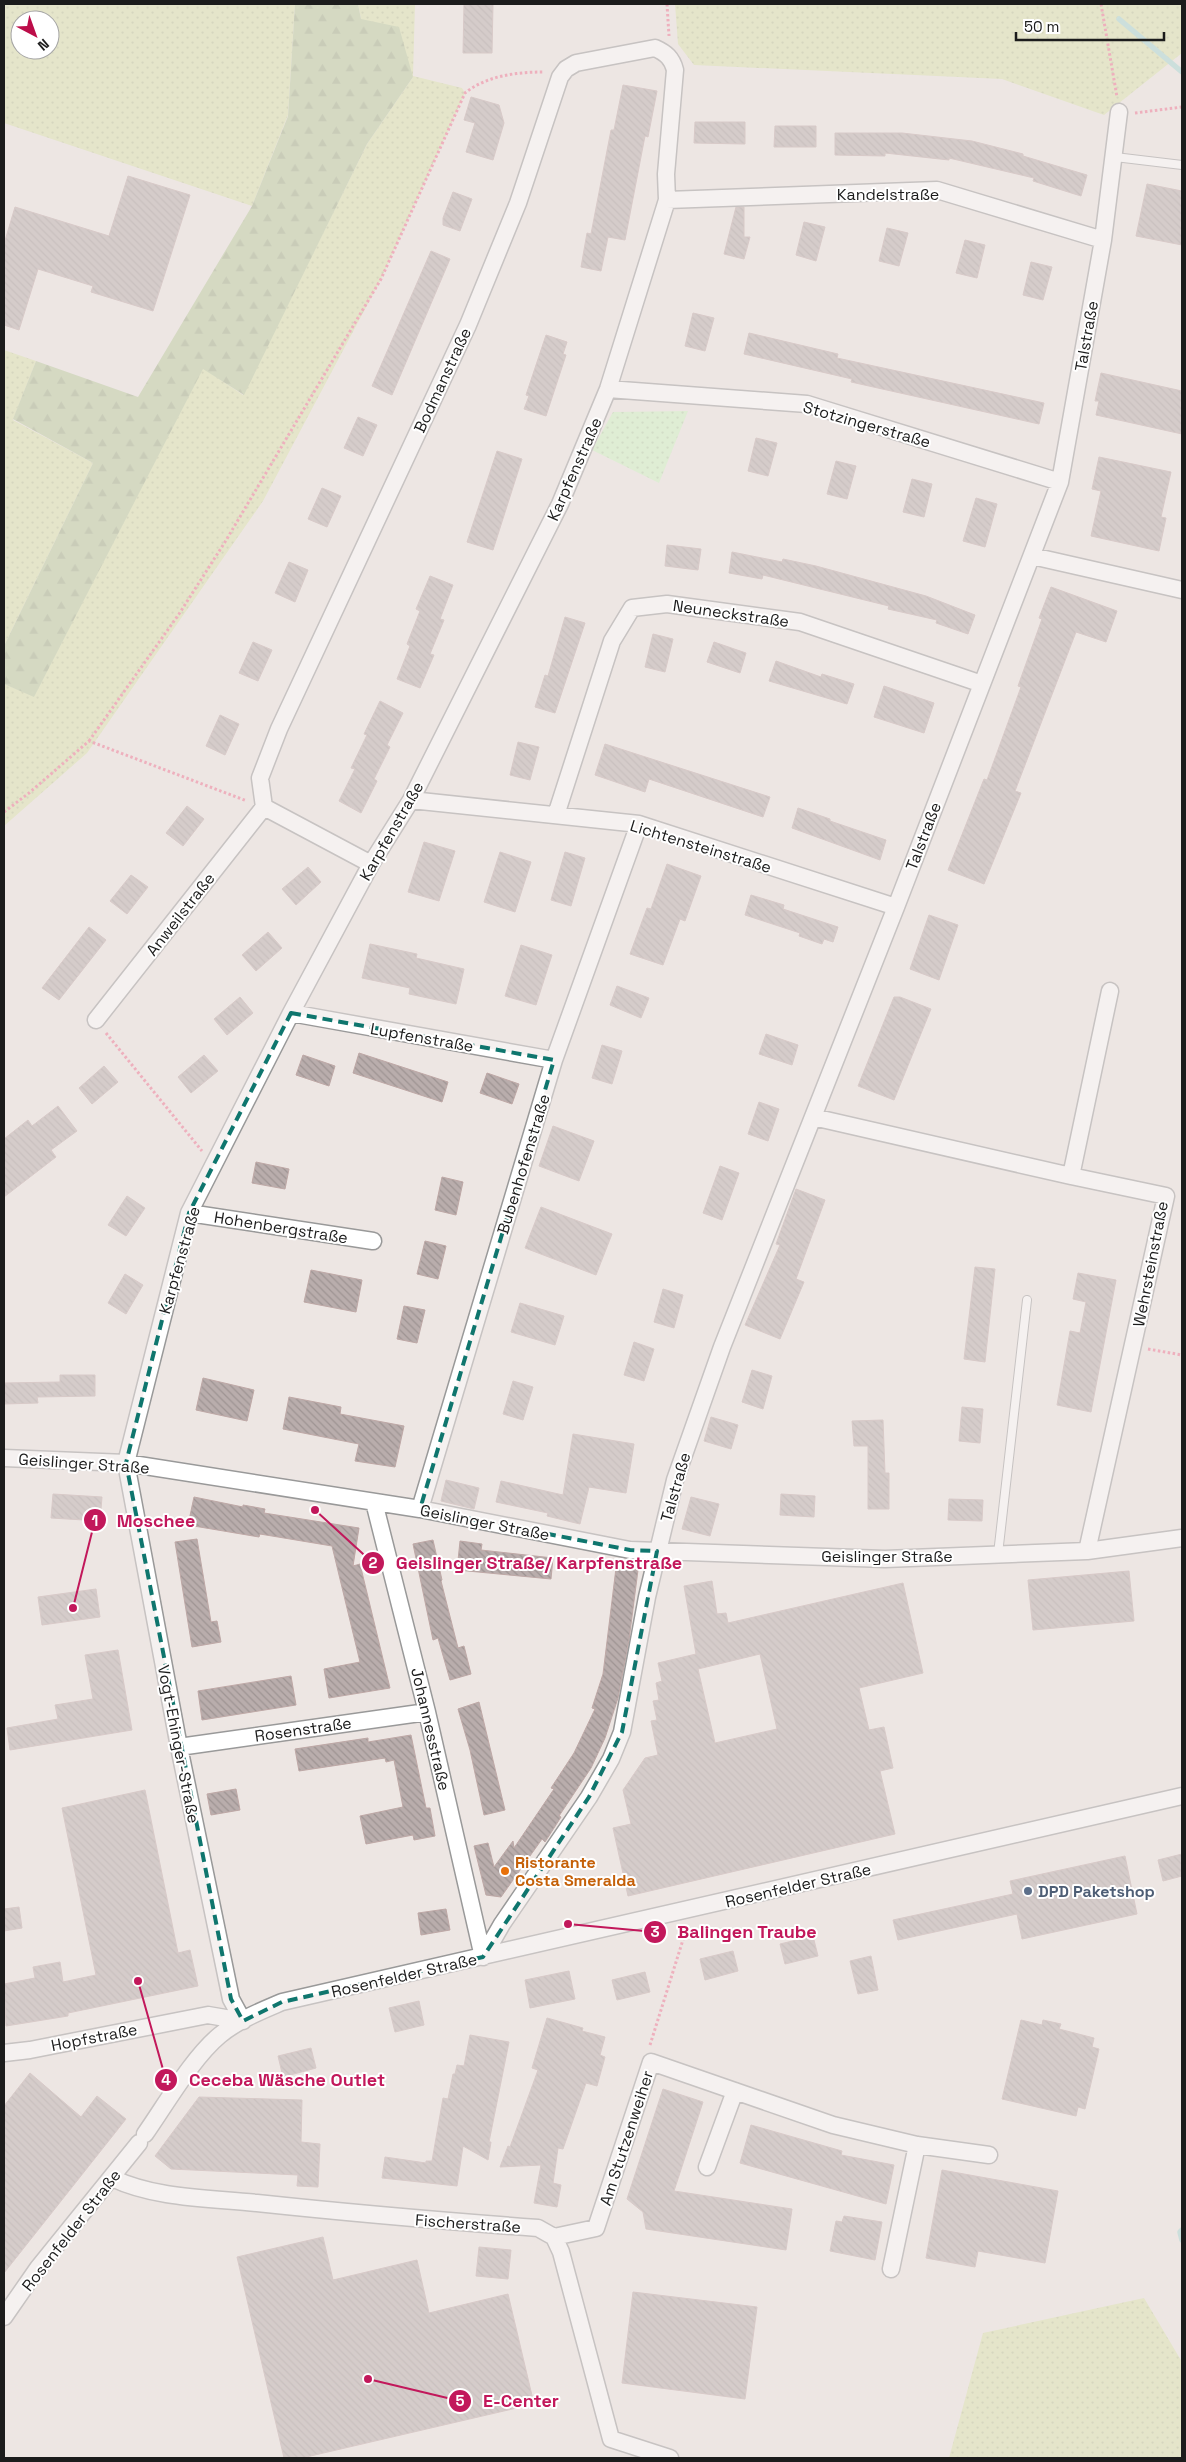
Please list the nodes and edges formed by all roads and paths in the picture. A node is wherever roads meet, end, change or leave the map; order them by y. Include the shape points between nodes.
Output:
1 (667, 4) edge
2 (1101, 4) edge
3 (664, 52) junction
4 (560, 77) junction
5 (1182, 107) edge
6 (1119, 114) junction
7 (1115, 157) junction
8 (1182, 165) edge
9 (667, 200) junction
10 (1103, 240) junction
11 (608, 389) junction
12 (1060, 482) junction
13 (1032, 556) junction
14 (1182, 590) edge
15 (982, 684) junction
16 (89, 741) junction
17 (411, 800) junction
18 (264, 807) junction
19 (4, 812) edge
20 (556, 815) junction
21 (639, 824) junction
22 (371, 864) junction
23 (896, 907) junction
24 (1110, 990) dead end
25 (291, 1013) junction
26 (96, 1020) dead end
27 (119, 1050) dead end
28 (554, 1060) junction
29 (813, 1117) junction
30 (193, 1140) dead end
31 (1071, 1176) junction
32 (189, 1213) junction
33 (373, 1241) dead end
34 (1027, 1300) dead end
35 (1133, 1346) junction
36 (1182, 1355) edge
37 (4, 1458) edge
38 (126, 1463) junction
39 (374, 1502) junction
40 (420, 1509) junction
41 (1182, 1538) edge
42 (1087, 1550) junction
43 (657, 1551) junction
44 (998, 1554) junction
45 (428, 1712) junction
46 (179, 1747) junction
47 (1182, 1796) edge
48 (692, 1909) junction
49 (483, 1957) junction
50 (242, 2021) junction
51 (4, 2053) edge
52 (651, 2062) junction
53 (735, 2091) junction
54 (917, 2145) junction
55 (989, 2155) dead end
56 (708, 2167) dead end
57 (112, 2178) junction
58 (554, 2236) junction
59 (891, 2269) dead end
60 (4, 2317) edge
61 (670, 2458) edge

1 - 3 path via 669,38
2 - 6 path
3 - 4 street via 654,48 576,63
3 - 9 street via 672,60 675,70 666,174
4 - 16 path via 545,72 523,72 478,82 464,93 381,280 179,614
4 - 18 street, Bodmanstraße via 518,203 468,325 279,729 260,778
5 - 6 path
6 - 7 street, Talstraße
7 - 8 lane
7 - 10 street, Talstraße
9 - 10 street, Kandelstraße via 937,190
9 - 11 street, Karpfenstraße
10 - 12 street, Talstraße
11 - 12 street, Stotzingerstraße via 807,404
11 - 17 street, Karpfenstraße via 560,504
12 - 13 street, Talstraße
13 - 14 street
13 - 15 street, Talstraße
15 - 20 street, Neuneckstraße via 800,622 666,604 632,608 612,641
15 - 23 street, Talstraße
16 - 18 path
16 - 19 path
17 - 20 street, Lichtensteinstraße
17 - 22 street, Karpfenstraße
18 - 22 street
18 - 26 street, Anweilstraße
20 - 21 street, Lichtensteinstraße
21 - 23 street, Lichtensteinstraße
21 - 28 street, Bubenhofenstraße
22 - 25 street, Karpfenstraße
23 - 29 street, Talstraße
24 - 31 street
25 - 28 street, Lupfenstraße
25 - 32 street, Karpfenstraße
27 - 30 path
28 - 40 street, Bubenhofenstraße
29 - 31 street
29 - 43 street, Talstraße via 722,1347 674,1480
31 - 35 street, Wehrsteinstraße via 1166,1196
32 - 33 street, Hohenbergstraße
32 - 38 street, Karpfenstraße
34 - 44 lane
35 - 36 path
35 - 42 street, Wehrsteinstraße
37 - 38 street, Geislinger Straße
38 - 39 street, Geislinger Straße
38 - 46 street, Vogt-Ehinger-Straße
39 - 40 street, Geislinger Straße
39 - 45 street, Johannesstraße
40 - 43 street, Geislinger Straße via 630,1550
41 - 42 street, Geislinger Straße
42 - 44 street, Geislinger Straße
43 - 44 street, Geislinger Straße via 885,1560
43 - 49 street, Talstraße via 622,1732 611,1759
45 - 46 street, Rosenstraße
45 - 49 street, Johannesstraße
46 - 50 street, Vogt-Ehinger-Straße via 231,1999
47 - 48 street, Rosenfelder Straße
48 - 49 street, Rosenfelder Straße
48 - 52 path via 647,2054
49 - 50 street, Rosenfelder Straße via 282,2002
50 - 51 street, Hopfstraße via 208,2015
50 - 57 street, Rosenfelder Straße via 220,2035 194,2064
52 - 53 street, Am Stutzenweiher
52 - 58 street, Am Stutzenweiher via 596,2228
53 - 54 street, Am Stutzenweiher via 833,2125
53 - 56 street
54 - 55 street, Am Stutzenweiher
54 - 59 street
57 - 58 street, Fischerstraße via 133,2188 159,2192 394,2217 538,2228
57 - 60 street, Rosenfelder Straße via 38,2268
58 - 61 street via 611,2439

